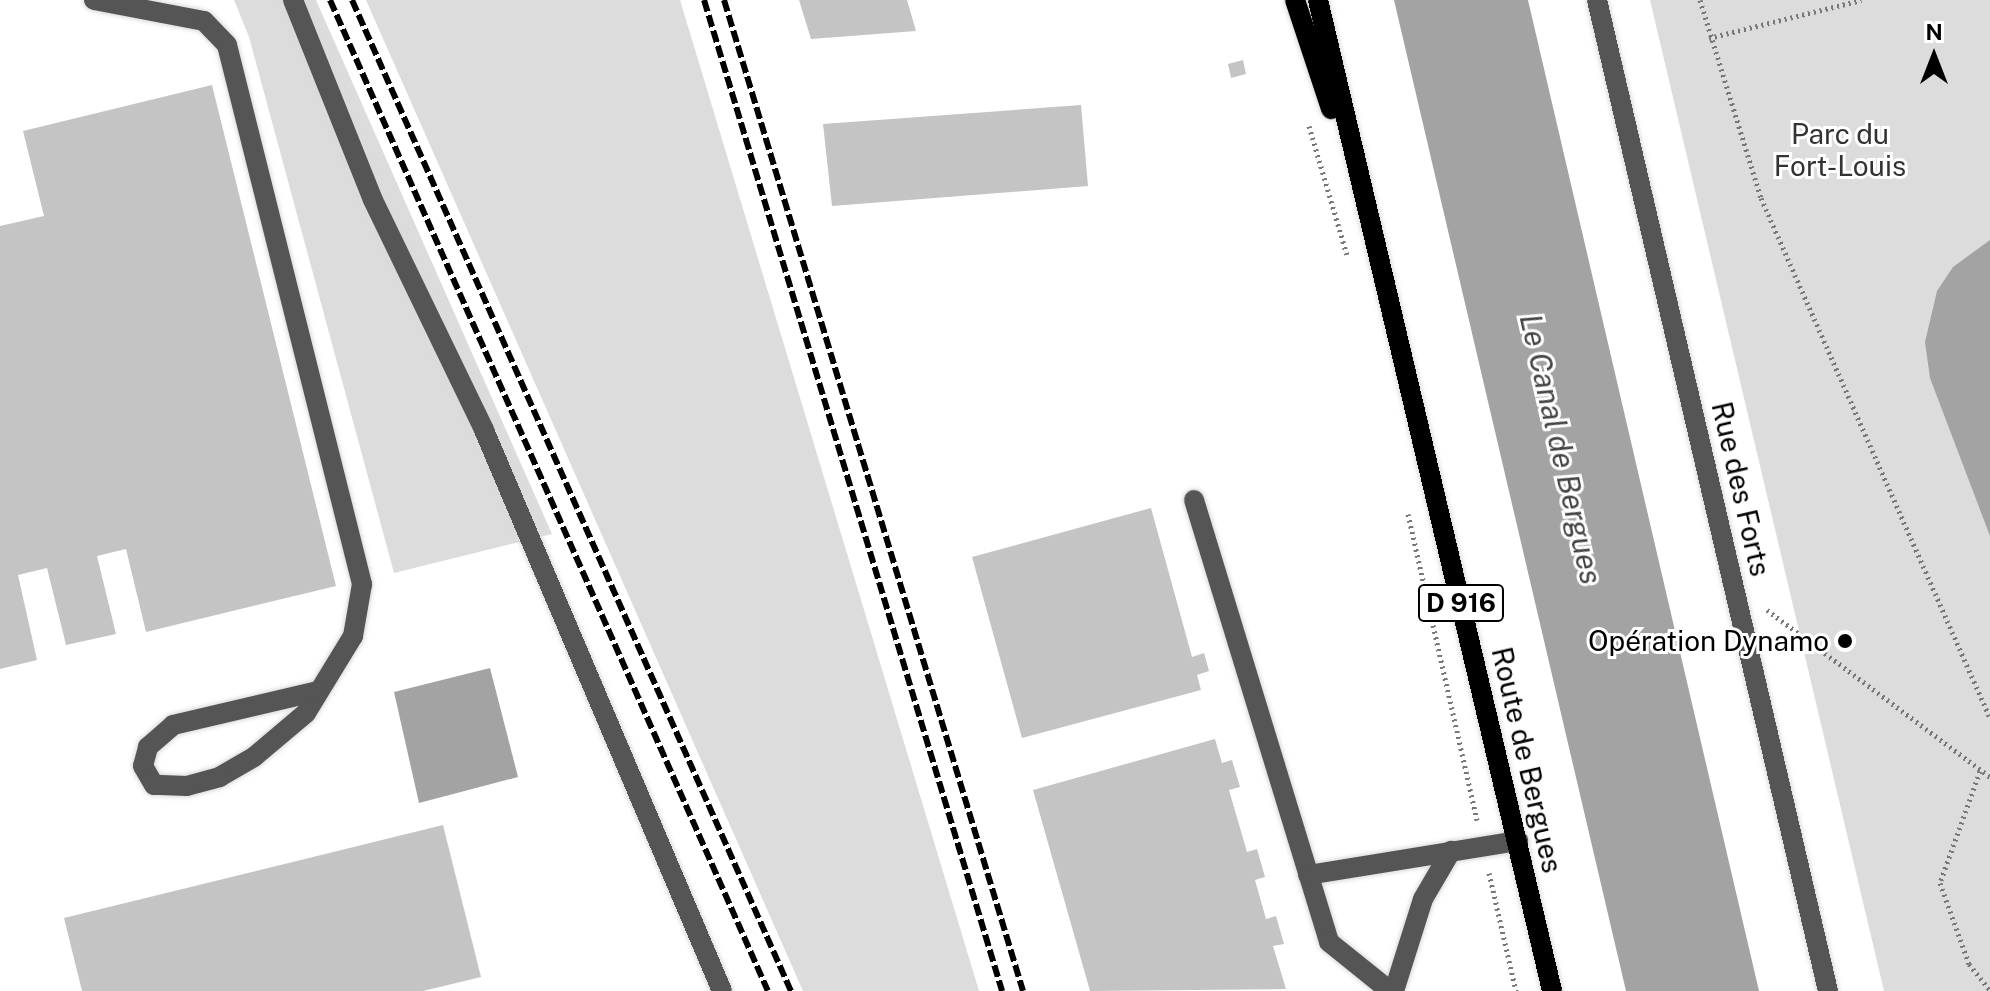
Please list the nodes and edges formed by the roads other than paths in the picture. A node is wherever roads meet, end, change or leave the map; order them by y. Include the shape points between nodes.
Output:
1 (94, 0) edge
2 (293, 0) edge
3 (1295, 0) edge
4 (1318, 0) edge
5 (1597, 0) edge
6 (1367, 215) junction
7 (1194, 500) dead end
8 (318, 691) junction
9 (1518, 841) junction
10 (1451, 851) junction
11 (1308, 875) junction
12 (722, 991) edge
13 (1392, 991) edge
14 (1552, 991) edge
15 (1828, 991) edge

1 - 8 street via 204,21 227,45 362,584 353,636
2 - 12 street via 373,200 490,443
3 - 6 main road, Route de Bergues / D 916
4 - 6 main road, Route de Bergues / D 916
5 - 15 street, Rue des Forts
6 - 9 main road, Route de Bergues / D 916
7 - 11 street
8 - 8 street via 296,722 220,777 187,786 154,785 143,766 148,747 173,725
9 - 10 street
9 - 14 main road, Route de Bergues / D 916
10 - 11 street
10 - 13 street via 1423,899
11 - 13 street via 1329,942

